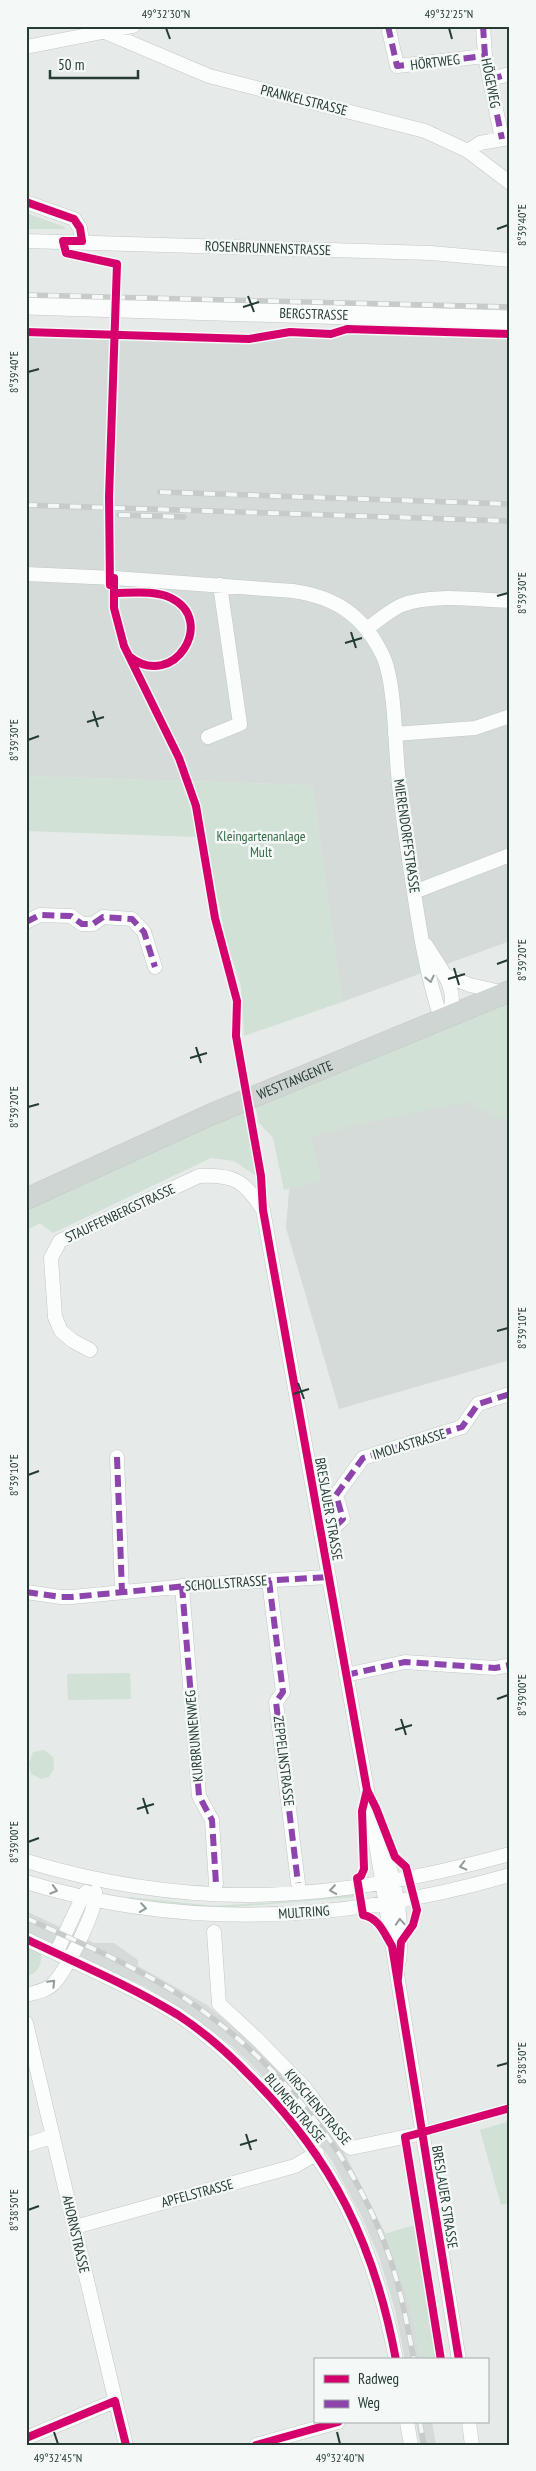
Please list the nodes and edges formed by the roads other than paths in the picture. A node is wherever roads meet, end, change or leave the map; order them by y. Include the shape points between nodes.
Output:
1 (133, 26) edge
2 (388, 26) edge
3 (483, 26) edge
4 (96, 29) edge
5 (26, 47) edge
6 (485, 56) junction
7 (510, 74) edge
8 (490, 78) junction
9 (506, 138) edge
10 (468, 151) junction
11 (510, 183) edge
12 (26, 202) edge
13 (26, 241) edge
14 (82, 242) junction
15 (510, 260) edge
16 (26, 305) edge
17 (510, 320) edge
18 (26, 574) edge
19 (220, 585) junction
20 (510, 601) edge
21 (367, 629) junction
22 (510, 716) edge
23 (395, 734) junction
24 (208, 737) dead end
25 (510, 855) edge
26 (414, 892) junction
27 (26, 922) edge
28 (422, 938) junction
29 (155, 967) dead end
30 (444, 975) junction
31 (508, 992) edge
32 (445, 1017) junction
33 (51, 1185) junction
34 (26, 1194) edge
35 (26, 1199) edge
36 (263, 1210) joint
37 (90, 1350) dead end
38 (510, 1394) edge
39 (117, 1457) dead end
40 (322, 1539) junction
41 (329, 1577) junction
42 (269, 1581) junction
43 (182, 1586) junction
44 (26, 1592) edge
45 (122, 1592) junction
46 (510, 1665) edge
47 (346, 1675) junction
48 (510, 1854) edge
49 (26, 1861) edge
50 (510, 1875) edge
51 (26, 1882) edge
52 (298, 1883) dead end
53 (388, 1883) junction
54 (216, 1884) dead end
55 (89, 1891) junction
56 (392, 1903) junction
57 (214, 1932) dead end
58 (26, 1939) edge
59 (62, 1956) junction
60 (26, 1995) edge
61 (26, 2023) edge
62 (422, 2133) junction
63 (53, 2136) junction
64 (26, 2145) edge
65 (317, 2153) junction
66 (75, 2226) junction
67 (396, 2358) edge
68 (459, 2358) edge
69 (115, 2401) junction
70 (331, 2424) edge
71 (407, 2424) edge
72 (469, 2424) edge
73 (26, 2438) edge
74 (126, 2445) edge
75 (256, 2445) edge
76 (411, 2445) edge
77 (472, 2445) edge

1 - 4 street
2 - 6 street, HÖRTWEG via 397,66
3 - 6 street, HÖGEWEG
4 - 5 street
4 - 10 street, PRANKELSTRASSE via 209,76 426,131
6 - 8 street, HÖGEWEG
7 - 8 street
8 - 9 street, HÖGEWEG
9 - 10 street via 480,144
10 - 11 street, PRANKELSTRASSE
12 - 14 street via 74,220 80,228
13 - 14 street, ROSENBRUNNENSTRASSE
14 - 15 street, ROSENBRUNNENSTRASSE via 431,253
16 - 17 main road, BERGSTRASSE
18 - 19 street, MIERENDORFFSTRASSE
19 - 21 street, MIERENDORFFSTRASSE via 315,594 344,608
19 - 24 street via 240,724
20 - 21 street via 411,602 385,615
21 - 23 street, MIERENDORFFSTRASSE via 384,659
22 - 23 street via 475,728
23 - 26 street, MIERENDORFFSTRASSE
25 - 26 street
26 - 28 street, MIERENDORFFSTRASSE
27 - 29 street via 40,915 71,916 82,924 94,924 103,917 132,918 144,932
28 - 30 street, MIERENDORFFSTRASSE
28 -> 32 street, MIERENDORFFSTRASSE via 433,991
30 - 31 street via 470,985
30 - 32 street, MIERENDORFFSTRASSE via 453,1000
31 - 32 main road, WESTTANGENTE
32 - 33 main road, WESTTANGENTE
33 - 34 main road
33 - 35 main road, WESTTANGENTE
36 - 37 street, STAUFFENBERGSTRASSE via 250,1190 234,1179 217,1175 199,1176 60,1241 52,1258 57,1324 73,1341
36 - 40 street, BRESLAUER STRASSE
38 - 40 street, IMOLASTRASSE via 478,1404 462,1427 363,1458 336,1495 343,1519
39 - 45 street
40 - 41 street, BRESLAUER STRASSE
41 - 42 street, SCHOLLSTRASSE
41 - 47 street, BRESLAUER STRASSE
42 - 43 street, SCHOLLSTRASSE
42 - 52 street, ZEPPELINSTRASSE via 282,1692 276,1702
43 - 45 street, SCHOLLSTRASSE
43 - 54 street, KURBRUNNENWEG via 199,1796 212,1820
44 - 45 street, SCHOLLSTRASSE via 61,1597
46 - 47 street via 495,1668 405,1662
47 - 53 street, BRESLAUER STRASSE via 371,1812
48 -> 53 street, MULTRING
49 - 55 street, MULTRING
50 - 56 street, MULTRING
51 -> 55 street, MULTRING
53 -> 55 street, MULTRING via 305,1894 241,1897 124,1885
53 - 56 street, BRESLAUER STRASSE
55 -> 56 street, MULTRING via 166,1911 213,1915 276,1915
55 - 59 street via 89,1919
56 - 62 street, BRESLAUER STRASSE via 398,1979
57 - 62 street, KIRSCHENSTRASSE via 219,2004 304,2087 350,2148
58 - 59 street, BLUMENSTRASSE
60 -> 59 street via 47,1989 54,1983
59 - 65 street, BLUMENSTRASSE via 139,1992 180,2016 231,2056 278,2103
61 - 63 street, AHORNSTRASSE
62 - 68 street, BRESLAUER STRASSE
63 - 64 street
63 - 66 street, AHORNSTRASSE
65 - 66 street, APFELSTRASSE via 295,2166
65 - 67 street, BLUMENSTRASSE via 364,2244 380,2289
66 - 69 street, AHORNSTRASSE
69 - 73 street
69 - 74 street, AHORNSTRASSE
70 - 75 street
71 - 76 street
72 - 77 street

